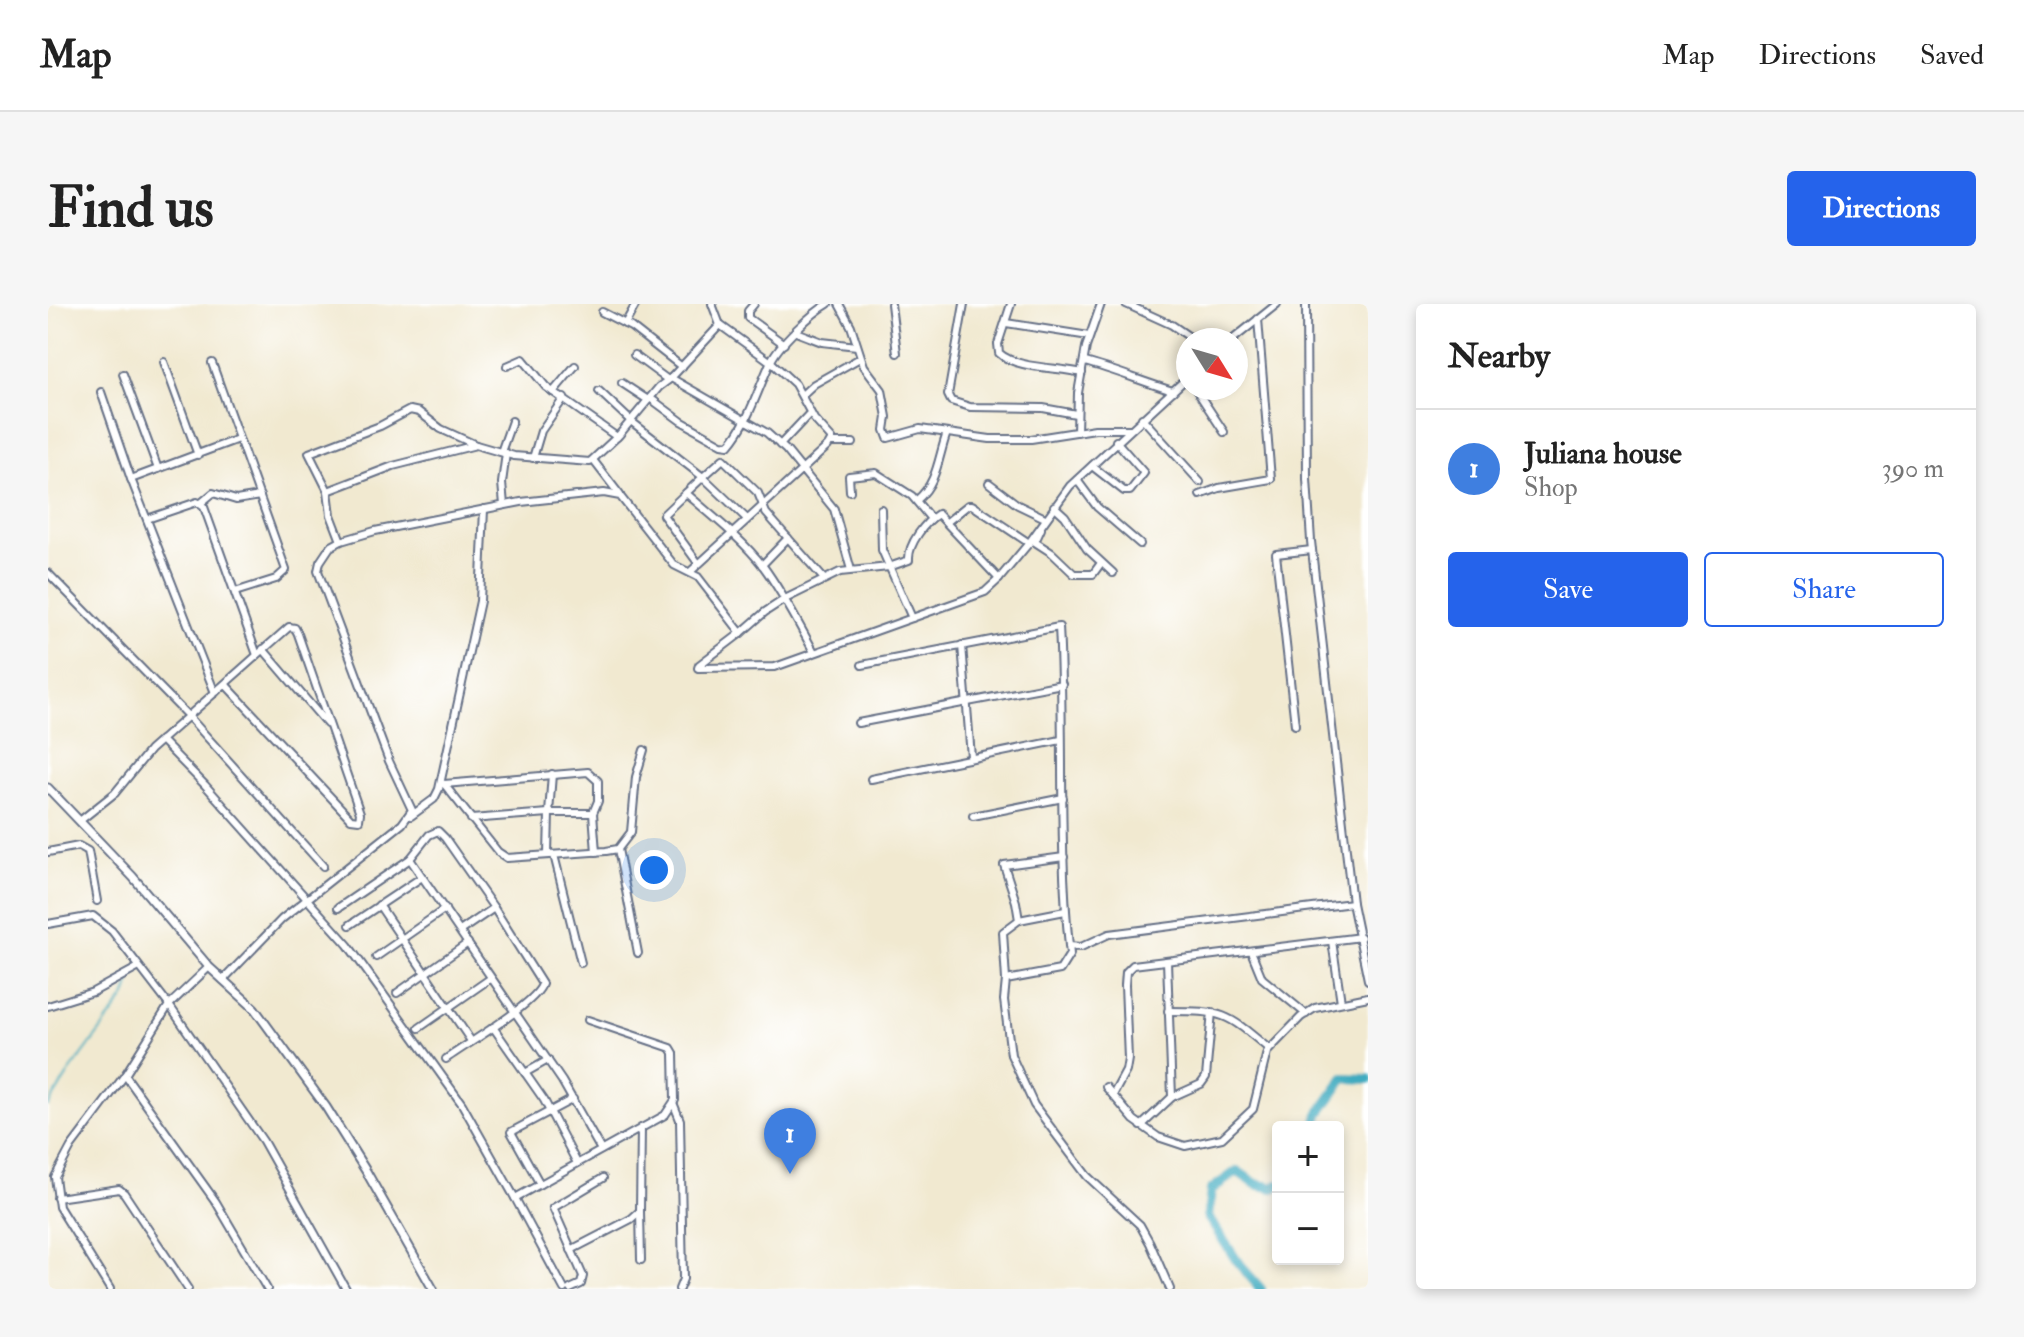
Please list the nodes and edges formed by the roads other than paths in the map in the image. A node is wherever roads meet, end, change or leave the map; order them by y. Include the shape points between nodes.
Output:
1 (636, 304) edge
2 (712, 304) edge
3 (754, 304) edge
4 (828, 304) edge
5 (839, 304) edge
6 (891, 304) edge
7 (964, 304) edge
8 (1011, 304) edge
9 (1101, 304) edge
10 (1126, 304) edge
11 (1277, 304) edge
12 (1306, 304) edge
13 (602, 312) dead end
14 (1258, 319) junction
15 (1006, 323) junction
16 (625, 324) junction
17 (720, 325) junction
18 (1176, 328) edge
19 (1247, 328) edge
20 (796, 332) junction
21 (1089, 336) junction
22 (784, 344) junction
23 (858, 347) junction
24 (897, 353) dead end
25 (634, 355) dead end
26 (860, 358) junction
27 (164, 362) dead end
28 (771, 362) junction
29 (1085, 362) junction
30 (212, 363) dead end
31 (507, 366) dead end
32 (575, 366) dead end
33 (682, 367) junction
34 (1082, 373) junction
35 (123, 374) dead end
36 (670, 379) junction
37 (622, 383) dead end
38 (1176, 388) edge
39 (599, 391) dead end
40 (1173, 391) junction
41 (101, 392) dead end
42 (553, 392) junction
43 (802, 395) junction
44 (564, 398) junction
45 (649, 399) junction
46 (1203, 400) edge
47 (810, 413) junction
48 (1076, 414) junction
49 (1142, 418) junction
50 (744, 420) junction
51 (512, 421) dead end
52 (632, 422) junction
53 (1130, 429) junction
54 (1077, 432) junction
55 (1224, 432) dead end
56 (947, 433) junction
57 (617, 437) junction
58 (238, 439) junction
59 (1116, 441) junction
60 (832, 443) junction
61 (853, 443) dead end
62 (476, 445) junction
63 (780, 445) junction
64 (503, 452) junction
65 (198, 455) junction
66 (533, 458) junction
67 (593, 460) junction
68 (1092, 466) junction
69 (158, 469) junction
70 (802, 469) junction
71 (703, 477) junction
72 (131, 479) junction
73 (1077, 480) junction
74 (1200, 482) dead end
75 (989, 483) dead end
76 (328, 491) junction
77 (850, 491) dead end
78 (686, 493) junction
79 (1200, 495) dead end
80 (260, 496) junction
81 (620, 496) junction
82 (917, 500) junction
83 (201, 503) junction
84 (504, 505) junction
85 (762, 506) junction
86 (1054, 506) junction
87 (484, 509) junction
88 (881, 509) dead end
89 (1045, 518) junction
90 (147, 519) junction
91 (747, 519) junction
92 (931, 519) junction
93 (947, 522) junction
94 (1040, 526) junction
95 (731, 532) junction
96 (788, 538) junction
97 (341, 541) junction
98 (1029, 543) junction
99 (1140, 544) dead end
100 (1312, 550) junction
101 (698, 563) junction
102 (1101, 563) junction
103 (762, 565) junction
104 (889, 567) junction
105 (851, 570) junction
106 (690, 572) junction
107 (48, 573) edge
108 (1113, 573) dead end
109 (824, 579) junction
110 (999, 579) junction
111 (235, 592) junction
112 (785, 599) junction
113 (912, 618) junction
114 (741, 633) junction
115 (962, 645) junction
116 (260, 652) junction
117 (814, 652) junction
118 (862, 665) dead end
119 (225, 684) junction
120 (1062, 684) junction
121 (215, 693) junction
122 (967, 703) junction
123 (189, 717) junction
124 (858, 723) dead end
125 (1295, 725) dead end
126 (329, 727) junction
127 (161, 740) junction
128 (1061, 740) junction
129 (644, 750) dead end
130 (971, 757) junction
131 (552, 774) junction
132 (871, 779) dead end
133 (442, 784) junction
134 (48, 788) edge
135 (1063, 798) junction
136 (549, 813) junction
137 (593, 813) junction
138 (973, 816) dead end
139 (410, 817) junction
140 (471, 819) junction
141 (81, 820) junction
142 (618, 849) junction
143 (48, 852) edge
144 (596, 852) junction
145 (551, 855) junction
146 (1064, 857) junction
147 (410, 859) junction
148 (323, 866) dead end
149 (422, 877) junction
150 (310, 900) junction
151 (97, 901) dead end
152 (1352, 903) junction
153 (379, 905) junction
154 (338, 908) dead end
155 (494, 908) junction
156 (445, 909) junction
157 (1065, 911) junction
158 (1019, 920) junction
159 (48, 924) edge
160 (350, 925) dead end
161 (460, 931) junction
162 (1361, 937) junction
163 (403, 938) junction
164 (1332, 941) junction
165 (468, 943) junction
166 (1069, 946) junction
167 (1251, 951) junction
168 (638, 953) dead end
169 (376, 957) dead end
170 (1167, 961) junction
171 (581, 963) dead end
172 (139, 967) junction
173 (209, 967) junction
174 (426, 971) junction
175 (491, 978) junction
176 (223, 980) junction
177 (1006, 980) junction
178 (1368, 980) edge
179 (397, 993) dead end
180 (1368, 997) edge
181 (1341, 1002) junction
182 (169, 1005) junction
183 (48, 1006) edge
184 (449, 1006) junction
185 (1168, 1011) junction
186 (515, 1012) junction
187 (1212, 1012) junction
188 (1306, 1014) junction
189 (588, 1020) dead end
190 (493, 1027) junction
191 (419, 1028) dead end
192 (471, 1041) junction
193 (1269, 1049) junction
194 (446, 1059) dead end
195 (548, 1060) junction
196 (525, 1073) junction
197 (125, 1075) junction
198 (1106, 1087) dead end
199 (1113, 1095) junction
200 (1172, 1097) junction
201 (573, 1099) junction
202 (674, 1105) junction
203 (550, 1111) junction
204 (1141, 1126) junction
205 (641, 1128) junction
206 (601, 1150) junction
207 (577, 1163) junction
208 (603, 1178) dead end
209 (540, 1184) junction
210 (57, 1198) junction
211 (515, 1198) junction
212 (640, 1211) junction
213 (571, 1250) junction
214 (641, 1260) dead end
215 (584, 1281) junction
216 (110, 1289) edge
217 (188, 1289) edge
218 (267, 1289) edge
219 (346, 1289) edge
220 (433, 1289) edge
221 (567, 1289) edge
222 (589, 1289) edge
223 (679, 1289) edge
224 (1170, 1289) edge

1 - 16 street
2 - 17 street
3 - 22 street via 748,318
4 - 20 street
5 - 23 street
6 - 24 street
7 - 48 street via 951,401 970,407
8 - 15 street
9 - 21 street
10 - 18 street
11 - 14 street
12 - 100 street
13 - 16 street
14 - 19 street
14 - 79 street via 1271,479
15 - 21 street
15 - 34 street via 998,344 1003,357
16 - 33 street
17 - 28 street
17 - 33 street
20 - 22 street
20 - 23 street
21 - 29 street
22 - 28 street
23 - 26 street
25 - 36 street
26 - 43 street
26 - 56 street via 882,390 887,437 920,429
27 - 65 street
28 - 43 street
28 - 50 street
29 - 34 street
29 - 40 street
30 - 58 street
31 - 42 street via 523,359
32 - 42 street
33 - 36 street
34 - 48 street
35 - 69 street
36 - 45 street
36 - 50 street
37 - 45 street
38 - 40 street
39 - 52 street
40 - 49 street
41 - 72 street
42 - 44 street
43 - 47 street
44 - 57 street
44 - 66 street via 541,431
45 - 50 street via 725,445 732,443
45 - 52 street
46 - 55 street
47 - 60 street
47 - 63 street
48 - 54 street
49 - 53 street
49 - 74 street
50 - 63 street
51 - 64 street
52 - 57 street
52 - 71 street
53 - 54 street
53 - 59 street
54 - 56 street via 1031,439
56 - 82 street via 938,469
57 - 67 street
58 - 65 street
58 - 80 street
59 - 68 street
59 - 68 street via 1144,473 1130,491
60 - 61 street
60 - 70 street
62 - 64 street
62 - 76 street via 393,466
62 - 76 street via 410,410 309,453
63 - 70 street
64 - 66 street
64 - 84 street
65 - 69 street
66 - 67 street
67 - 81 street
68 - 73 street
69 - 72 street
70 - 85 street
70 - 105 street via 834,509
71 - 78 street
71 - 85 street via 723,459 758,493
71 - 91 street
72 - 90 street
73 - 86 street
73 - 99 street via 1097,507
75 - 89 street
76 - 97 street
77 - 82 street via 849,476 876,473
78 - 95 street
78 - 101 street via 663,515
80 - 83 street via 236,500 213,493
80 - 111 street via 286,570 276,579
81 - 84 street via 604,493
81 - 106 street via 674,565
82 - 92 street
83 - 90 street
83 - 111 street
84 - 87 street
85 - 91 street
85 - 96 street
86 - 89 street
86 - 102 street
87 - 97 street
87 - 133 street via 480,601
88 - 104 street via 882,550
89 - 94 street
90 - 121 street
91 - 95 street
92 - 93 street via 938,514
92 - 104 street via 908,552 909,560
93 - 98 street via 972,505
93 - 110 street
94 - 98 street
94 - 102 street via 1035,542 1074,574 1093,574
95 - 101 street
95 - 103 street
96 - 103 street
96 - 109 street
97 - 139 street via 324,555 318,571 389,761 410,801
98 - 110 street
100 - 125 street via 1276,554
100 - 152 street
101 - 106 street
102 - 108 street
103 - 112 street
104 - 105 street
104 - 113 street
105 - 109 street
106 - 114 street
107 - 123 street
109 - 112 street
110 - 113 street via 985,592
111 - 116 street
112 - 114 street
112 - 117 street
113 - 117 street
114 - 117 street via 698,668 775,667
115 - 118 street
115 - 120 street via 1059,627
115 - 122 street
116 - 119 street
116 - 126 street
116 - 126 street via 283,630 295,628
119 - 121 street
119 - 126 street via 356,821 360,813
120 - 122 street
120 - 128 street
121 - 123 street
122 - 124 street
122 - 130 street
123 - 127 street
123 - 148 street
127 - 141 street via 115,793
127 - 150 street
128 - 130 street
128 - 135 street
129 - 142 street via 631,832
130 - 132 street
131 - 133 street
131 - 136 street
131 - 137 street via 594,775 598,801
133 - 139 street via 434,799
133 - 140 street
134 - 141 street
135 - 138 street
135 - 146 street
136 - 137 street
136 - 140 street
136 - 145 street
137 - 144 street
139 - 150 street
140 - 145 street via 503,857
141 - 173 street
142 - 144 street
142 - 168 street
143 - 151 street via 79,846 88,851
144 - 145 street
145 - 171 street
146 - 157 street
146 - 158 street via 1004,865
147 - 149 street
147 - 154 street
147 - 155 street via 438,831
149 - 153 street
149 - 156 street
150 - 176 street via 282,919
150 - 211 street via 462,1104
152 - 162 street
152 - 166 street via 1109,934 1081,947
153 - 160 street
153 - 163 street
155 - 161 street
155 - 186 street via 542,984
156 - 161 street
156 - 163 street
157 - 158 street
157 - 166 street
158 - 177 street via 1003,932
159 - 172 street via 98,919
161 - 165 street
162 - 164 street
162 - 178 street
163 - 169 street
163 - 174 street
164 - 167 street
164 - 181 street
165 - 174 street
165 - 175 street
166 - 177 street via 1060,970
167 - 170 street
167 - 188 street via 1262,978
170 - 185 street
170 - 199 street via 1133,965 1126,972 1128,1059
172 - 182 street
172 - 183 street via 93,992
173 - 176 street
173 - 182 street
174 - 179 street
174 - 184 street
175 - 184 street
175 - 186 street
176 - 220 street via 254,1008 326,1107
177 - 224 street via 1011,1055 1034,1105 1087,1176 1140,1225
180 - 181 street
181 - 188 street
182 - 197 street
182 - 219 street via 263,1141
184 - 191 street
184 - 192 street
185 - 187 street
185 - 200 street
186 - 190 street
186 - 195 street
187 - 193 street via 1236,1021
187 - 200 street via 1206,1077
188 - 193 street
189 - 202 street via 671,1048
190 - 192 street
190 - 196 street
192 - 194 street
193 - 204 street via 1253,1109 1222,1138 1185,1146
195 - 196 street
195 - 201 street
196 - 203 street
197 - 210 street via 59,1167
197 - 218 street via 216,1202
198 - 199 street
199 - 204 street
200 - 204 street
201 - 203 street
201 - 206 street
202 - 205 street
202 - 223 street via 680,1120
203 - 207 street
203 - 209 street via 511,1132
205 - 206 street
205 - 212 street
206 - 207 street
207 - 209 street
208 - 213 street via 553,1208
209 - 211 street
210 - 216 street
210 - 217 street via 119,1189
211 - 221 street
212 - 213 street
212 - 214 street
213 - 215 street
215 - 221 street
215 - 222 street

